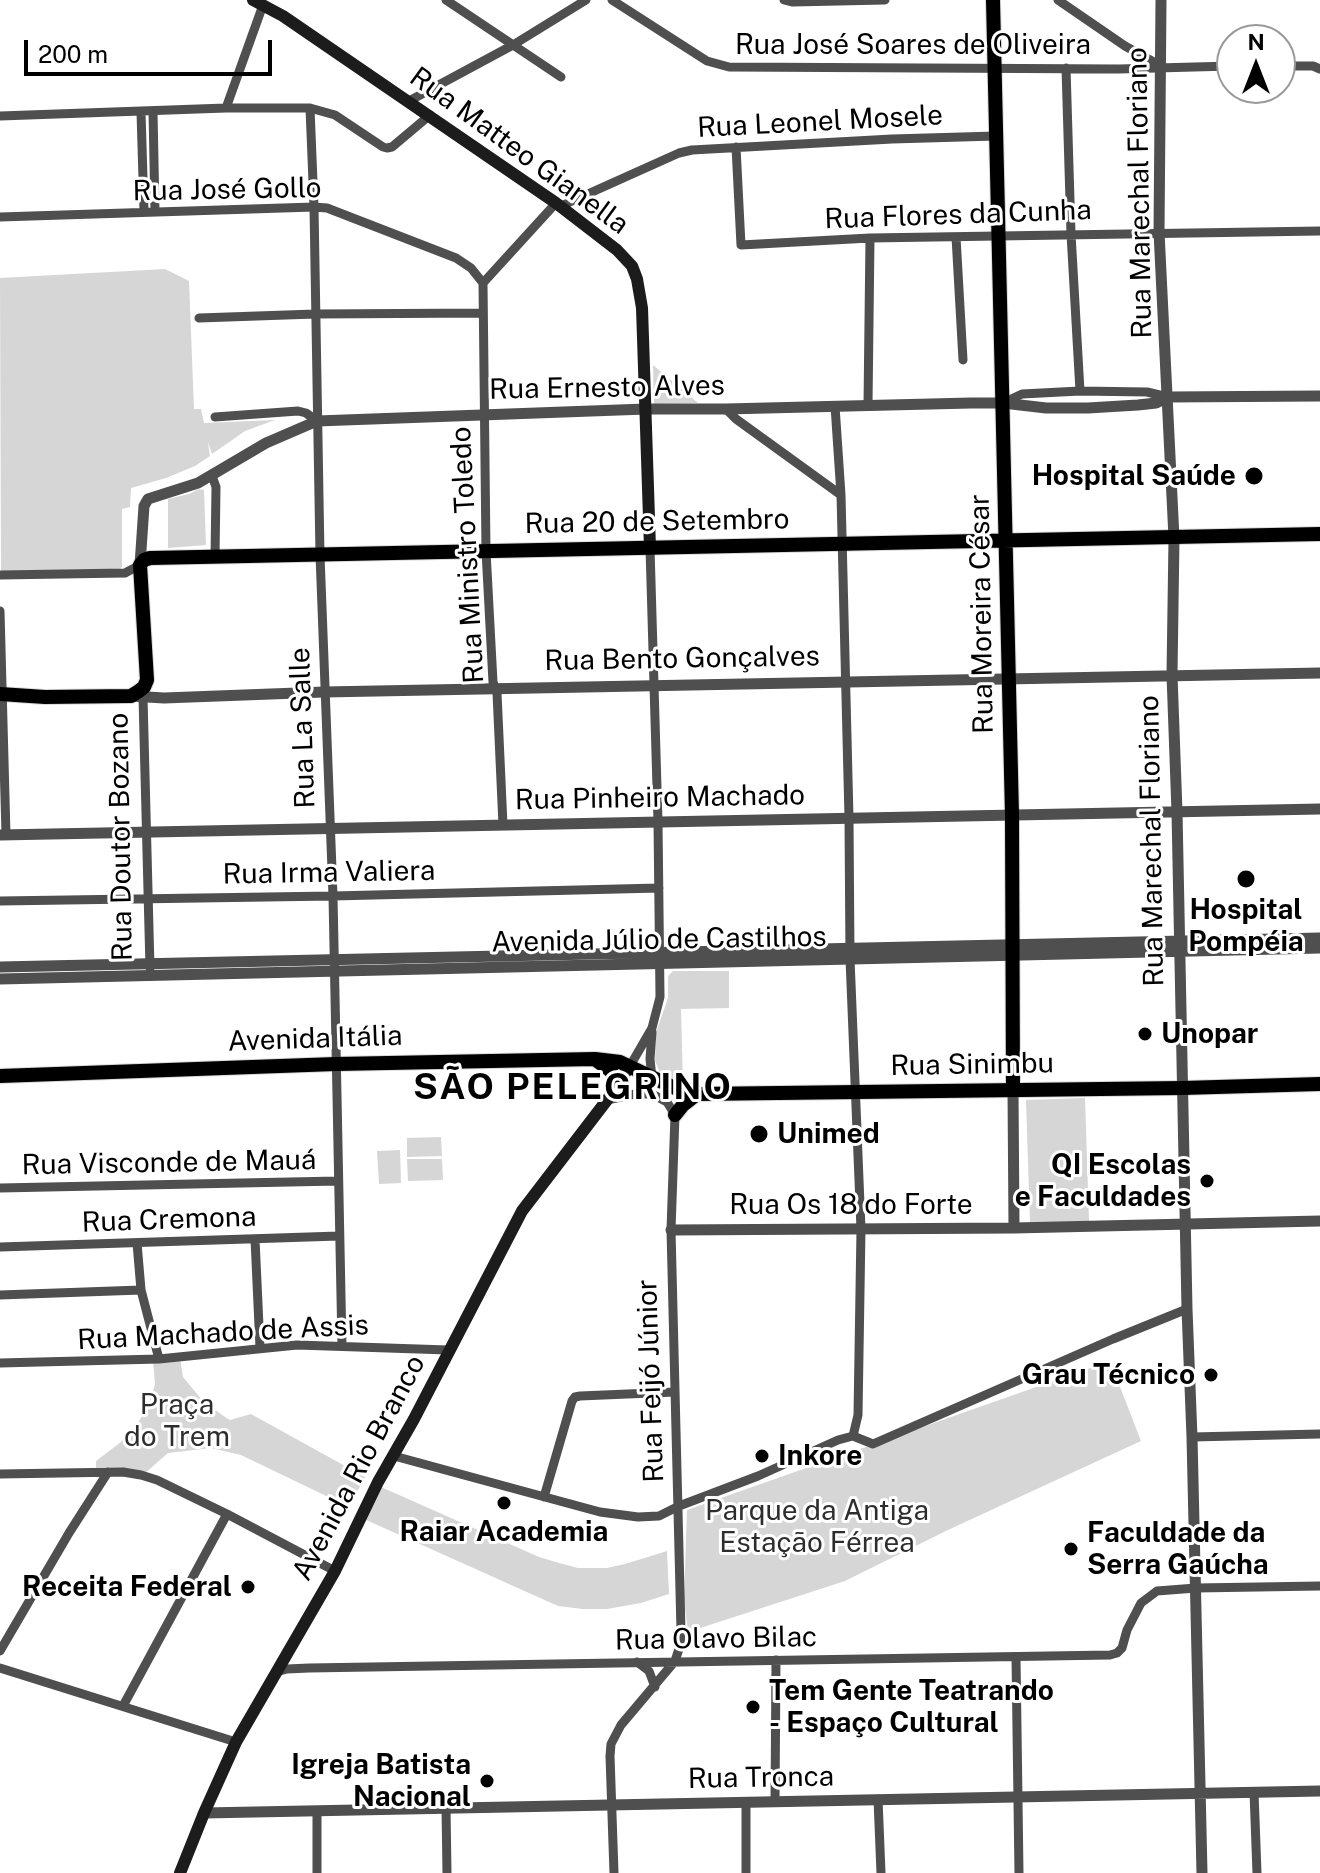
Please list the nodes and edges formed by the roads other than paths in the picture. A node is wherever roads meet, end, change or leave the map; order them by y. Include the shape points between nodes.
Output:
1 (446, 0) edge
2 (586, 0) edge
3 (612, 0) edge
4 (784, 0) edge
5 (885, 0) edge
6 (993, 0) edge
7 (1058, 0) edge
8 (1161, 0) edge
9 (805, 1) edge
10 (258, 2) edge
11 (513, 45) junction
12 (1125, 46) junction
13 (1216, 66) edge
14 (1296, 66) edge
15 (995, 67) junction
16 (1162, 67) junction
17 (1066, 68) junction
18 (1119, 69) junction
19 (1320, 69) edge
20 (561, 77) dead end
21 (409, 101) junction
22 (226, 108) junction
23 (310, 108) junction
24 (153, 111) junction
25 (141, 112) junction
26 (430, 115) junction
27 (0, 116) edge
28 (996, 136) junction
29 (736, 147) junction
30 (558, 204) junction
31 (314, 207) junction
32 (150, 212) junction
33 (0, 217) edge
34 (1320, 231) edge
35 (1159, 232) junction
36 (1071, 234) junction
37 (956, 237) junction
38 (999, 237) junction
39 (870, 238) junction
40 (483, 283) junction
41 (483, 313) junction
42 (315, 314) junction
43 (199, 318) dead end
44 (963, 360) dead end
45 (1080, 391) junction
46 (1320, 396) edge
47 (1168, 397) junction
48 (1003, 403) junction
49 (868, 405) junction
50 (835, 406) junction
51 (646, 409) junction
52 (726, 409) junction
53 (483, 414) junction
54 (215, 417) dead end
55 (317, 421) junction
56 (212, 476) junction
57 (841, 495) junction
58 (1320, 534) edge
59 (1174, 538) junction
60 (1006, 540) junction
61 (843, 544) junction
62 (650, 548) junction
63 (486, 551) junction
64 (320, 555) junction
65 (215, 557) junction
66 (140, 565) junction
67 (0, 575) edge
68 (0, 611) edge
69 (1320, 673) edge
70 (1172, 675) junction
71 (1009, 678) junction
72 (147, 680) junction
73 (847, 681) junction
74 (653, 685) junction
75 (494, 688) junction
76 (324, 692) junction
77 (137, 696) junction
78 (2, 698) edge
79 (164, 698) junction
80 (1320, 809) edge
81 (1177, 812) junction
82 (1012, 815) junction
83 (849, 818) junction
84 (658, 822) junction
85 (503, 825) junction
86 (329, 828) junction
87 (146, 832) junction
88 (3, 835) edge
89 (659, 888) junction
90 (333, 896) junction
91 (149, 898) junction
92 (0, 901) edge
93 (1320, 938) edge
94 (1294, 944) junction
95 (1179, 946) junction
96 (1320, 948) edge
97 (1014, 950) junction
98 (850, 954) junction
99 (660, 958) junction
100 (334, 965) junction
101 (0, 967) edge
102 (150, 969) junction
103 (18, 972) junction
104 (0, 979) edge
105 (652, 1028) junction
106 (595, 1059) junction
107 (336, 1064) junction
108 (630, 1066) junction
109 (0, 1076) edge
110 (652, 1078) junction
111 (1320, 1084) edge
112 (617, 1086) junction
113 (1182, 1088) junction
114 (1013, 1090) junction
115 (855, 1093) junction
116 (697, 1094) junction
117 (607, 1100) junction
118 (675, 1115) junction
119 (338, 1181) junction
120 (0, 1188) edge
121 (1320, 1221) edge
122 (1185, 1224) junction
123 (1014, 1228) junction
124 (861, 1229) junction
125 (671, 1230) junction
126 (339, 1236) junction
127 (255, 1239) junction
128 (137, 1243) junction
129 (0, 1247) edge
130 (141, 1290) junction
131 (0, 1295) edge
132 (1187, 1309) junction
133 (342, 1346) junction
134 (260, 1348) junction
135 (448, 1350) junction
136 (159, 1359) junction
137 (0, 1363) edge
138 (675, 1392) junction
139 (1320, 1434) edge
140 (853, 1436) junction
141 (1192, 1437) junction
142 (394, 1456) junction
143 (103, 1472) junction
144 (0, 1474) edge
145 (544, 1497) junction
146 (679, 1506) junction
147 (227, 1514) junction
148 (335, 1571) junction
149 (1320, 1586) edge
150 (1196, 1588) junction
151 (293, 1641) junction
152 (0, 1651) edge
153 (1016, 1657) junction
154 (776, 1660) junction
155 (675, 1661) junction
156 (637, 1662) junction
157 (309, 1668) junction
158 (1, 1670) edge
159 (275, 1673) junction
160 (655, 1687) junction
161 (123, 1706) junction
162 (236, 1742) junction
163 (1320, 1791) edge
164 (1254, 1792) junction
165 (1201, 1793) junction
166 (1018, 1797) junction
167 (878, 1799) junction
168 (746, 1802) junction
169 (775, 1802) junction
170 (611, 1804) junction
171 (446, 1807) junction
172 (317, 1811) junction
173 (204, 1813) junction
174 (180, 1873) edge
175 (317, 1873) edge
176 (447, 1873) edge
177 (614, 1873) edge
178 (746, 1873) edge
179 (881, 1873) edge
180 (1019, 1873) edge
181 (1202, 1873) edge
182 (1257, 1873) edge

1 - 11 street
2 - 11 street
3 - 15 street, Rua José Soares de Oliveira via 707,61 729,67
4 - 9 street
5 - 9 street
6 - 15 main road, Rua Moreira César
7 - 12 street
8 - 16 street, Rua Marechal Floriano
10 - 21 main road, Rua Matteo Gianella
10 - 22 street
11 - 20 street
11 - 21 street
12 - 16 street
12 - 18 street
13 - 16 street, Rua José Soares de Oliveira
14 - 19 street
15 - 17 street, Rua José Soares de Oliveira
15 - 28 main road, Rua Moreira César
16 - 18 street, Rua José Soares de Oliveira
16 - 35 street, Rua Marechal Floriano
17 - 18 street, Rua José Soares de Oliveira
17 - 36 street
21 - 26 main road, Rua Matteo Gianella
22 - 23 street
22 - 24 street
23 - 26 street via 335,115 387,148
23 - 31 street, Rua La Salle
24 - 25 street
24 - 32 street
25 - 27 street
25 - 32 street
26 - 30 main road, Rua Matteo Gianella
28 - 29 street, Rua Leonel Mosele
28 - 38 main road, Rua Moreira César
29 - 30 street, Rua Leonel Mosele via 679,153
29 - 39 street, Rua Flores da Cunha via 741,245
30 - 40 street
30 - 51 main road, Rua Matteo Gianella via 632,266 642,308
31 - 32 street, Rua José Gollo
31 - 40 street, Rua José Gollo via 456,258
31 - 42 street, Rua La Salle
32 - 33 street, Rua José Gollo
34 - 35 street, Rua Flores da Cunha
35 - 36 street, Rua Flores da Cunha
35 - 47 street, Rua Marechal Floriano
36 - 38 street, Rua Flores da Cunha
36 - 45 street
37 - 38 street, Rua Flores da Cunha
37 - 39 street, Rua Flores da Cunha
37 - 44 street
38 - 48 main road, Rua Moreira César
39 - 49 street
40 - 41 street, Rua Ministro Toledo
41 - 42 street
41 - 53 street, Rua Ministro Toledo
42 - 43 street
42 - 55 street, Rua La Salle
45 - 47 street, Rua Ernesto Alves
45 - 48 street, Rua Ernesto Alves via 1022,394
46 - 47 street, Rua Ernesto Alves
47 - 48 street, Rua Ernesto Alves via 1156,403 1088,408
47 - 59 street, Rua Marechal Floriano
48 - 49 street, Rua Ernesto Alves
48 - 60 main road, Rua Moreira César
49 - 50 street, Rua Ernesto Alves
50 - 52 street, Rua Ernesto Alves
50 - 57 street
51 - 52 street, Rua Ernesto Alves
51 - 53 street, Rua Ernesto Alves
51 - 62 main road
52 - 57 street
53 - 55 street, Rua Ernesto Alves
53 - 63 street, Rua Ministro Toledo
54 - 55 street, Rua Ernesto Alves via 298,411
55 - 56 street via 266,443
55 - 64 street, Rua La Salle
56 - 65 street
56 - 66 street via 148,499
57 - 61 street
58 - 59 main road, Rua 20 de Setembro
59 - 60 main road, Rua 20 de Setembro
59 - 70 street, Rua Marechal Floriano
60 - 61 main road, Rua 20 de Setembro
60 - 71 main road, Rua Moreira César
61 - 62 main road, Rua 20 de Setembro
61 - 73 street
62 - 63 main road, Rua 20 de Setembro
62 - 74 street
63 - 64 main road, Rua 20 de Setembro
63 - 75 street, Rua Ministro Toledo
64 - 65 main road, Rua 20 de Setembro
64 - 76 street, Rua La Salle
65 - 66 main road, Rua 20 de Setembro via 150,558
66 - 67 street, Rua 20 de Setembro via 125,573
66 - 72 main road, Rua Doutor Bozano
68 - 78 street
69 - 70 street, Rua Bento Gonçalves
70 - 71 street, Rua Bento Gonçalves
70 - 81 street, Rua Marechal Floriano
71 - 73 street, Rua Bento Gonçalves
71 - 82 main road, Rua Moreira César
72 - 77 main road, Rua Doutor Bozano
72 - 79 street, Rua Doutor Bozano
73 - 74 street, Rua Bento Gonçalves
73 - 83 street
74 - 75 street, Rua Bento Gonçalves
74 - 84 street
75 - 76 street, Rua Bento Gonçalves
75 - 85 street, Rua Ministro Toledo
76 - 79 street, Rua Bento Gonçalves
76 - 86 street, Rua La Salle
77 - 78 main road, Rua Bento Gonçalves
77 - 79 street, Rua Bento Gonçalves
77 - 87 street, Rua Doutor Bozano
78 - 88 street
80 - 81 street, Rua Pinheiro Machado
81 - 82 street, Rua Pinheiro Machado
81 - 95 street, Rua Marechal Floriano
82 - 83 street, Rua Pinheiro Machado
82 - 97 main road, Rua Moreira César
83 - 84 street, Rua Pinheiro Machado
83 - 98 street
84 - 85 street, Rua Pinheiro Machado
84 - 89 street
85 - 86 street, Rua Pinheiro Machado
86 - 87 street, Rua Pinheiro Machado
86 - 90 street, Rua La Salle
87 - 88 street, Rua Pinheiro Machado
87 - 91 street, Rua Doutor Bozano
89 - 90 street, Rua Irma Valiera
89 - 99 street
90 - 91 street, Rua Irma Valiera
90 - 100 street, Rua La Salle
91 - 92 street, Rua Irma Valiera
91 - 102 street, Rua Doutor Bozano
93 - 94 street, Avenida Júlio de Castilhos
94 - 95 street, Avenida Júlio de Castilhos
94 - 96 street, Avenida Júlio de Castilhos
95 - 97 street, Avenida Júlio de Castilhos
95 - 113 street, Rua Marechal Floriano
97 - 98 street, Avenida Júlio de Castilhos
97 - 114 main road, Rua Moreira César
98 - 99 street, Avenida Júlio de Castilhos
98 - 115 street
99 - 100 street, Avenida Júlio de Castilhos
99 - 105 street via 660,997
100 - 102 street, Avenida Júlio de Castilhos
100 - 107 street, Rua La Salle
101 - 103 street, Avenida Júlio de Castilhos
102 - 103 street, Avenida Júlio de Castilhos
103 - 104 street, Avenida Júlio de Castilhos
105 - 108 street
105 - 110 street
106 - 107 main road, Avenida Itália
106 - 108 main road, Avenida Itália
106 - 112 main road via 610,1070
107 - 109 main road, Avenida Itália
107 - 119 street, Rua La Salle
108 - 110 main road, Rua Sinimbu
108 - 112 main road, Avenida Rio Branco
110 - 116 main road, Rua Sinimbu
111 - 113 main road, Rua Sinimbu
112 - 117 main road, Avenida Rio Branco
113 - 114 main road, Rua Sinimbu
113 - 122 street, Rua Marechal Floriano
114 - 115 main road, Rua Sinimbu
114 - 123 street, Rua Moreira César
115 - 116 main road, Rua Sinimbu
115 - 124 street
116 - 118 main road
117 - 118 street via 658,1096
117 - 135 main road, Avenida Rio Branco via 522,1211
118 - 125 street, Rua Feijó Júnior
119 - 120 street, Rua Visconde de Mauá
119 - 126 street, Rua La Salle
121 - 122 street, Rua Os 18 do Forte
122 - 123 street, Rua Os 18 do Forte
122 - 132 street, Rua Marechal Floriano
123 - 124 street, Rua Os 18 do Forte
124 - 125 street, Rua Os 18 do Forte
124 - 140 street via 858,1415
125 - 138 street, Rua Feijó Júnior
126 - 127 street, Rua Cremona
126 - 133 street, Rua La Salle
127 - 128 street, Rua Cremona
127 - 134 street
128 - 129 street, Rua Cremona
128 - 130 street
130 - 131 street
130 - 136 street
132 - 140 street via 873,1444
132 - 141 street, Rua Marechal Floriano
133 - 134 street, Rua Machado de Assis
133 - 135 street, Rua Machado de Assis
134 - 136 street, Rua Machado de Assis
135 - 142 main road, Avenida Rio Branco
136 - 137 street, Rua Machado de Assis
138 - 145 street via 575,1397
138 - 146 street, Rua Feijó Júnior
139 - 141 street
140 - 146 street
141 - 150 street, Rua Marechal Floriano
142 - 145 street
142 - 148 main road, Avenida Rio Branco
143 - 144 street
143 - 147 street via 157,1480
143 - 152 street
145 - 146 street via 638,1517 659,1516
146 - 155 street, Rua Feijó Júnior via 681,1631
147 - 148 street
147 - 161 street
148 - 151 main road, Avenida Rio Branco
149 - 150 street
150 - 153 street, Rua Olavo Bilac via 1157,1591 1147,1597 1117,1653
150 - 165 street, Rua Marechal Floriano
151 - 157 street via 297,1659
151 - 159 main road, Avenida Rio Branco
153 - 154 street, Rua Olavo Bilac
153 - 166 street
154 - 155 street, Rua Olavo Bilac
154 - 169 street
155 - 156 street, Rua Olavo Bilac
155 - 160 street, Rua Feijó Júnior
156 - 157 street, Rua Olavo Bilac
156 - 160 street via 649,1671
157 - 159 street, Rua Olavo Bilac
158 - 161 street
159 - 162 main road, Avenida Rio Branco
160 - 170 street, Rua Feijó Júnior via 611,1744
161 - 162 street
162 - 173 main road, Avenida Rio Branco
163 - 164 street, Rua Tronca
164 - 165 street, Rua Tronca
164 - 182 street
165 - 166 street, Rua Tronca
165 - 181 street, Rua Marechal Floriano
166 - 167 street, Rua Tronca
166 - 180 street
167 - 169 street, Rua Tronca
167 - 179 street
168 - 169 street, Rua Tronca
168 - 170 street, Rua Tronca
168 - 178 street
170 - 171 street, Rua Tronca
170 - 177 street, Rua Feijó Júnior
171 - 172 street, Rua Tronca
171 - 176 street
172 - 173 street, Rua Tronca
172 - 175 street
173 - 174 main road, Avenida Rio Branco

